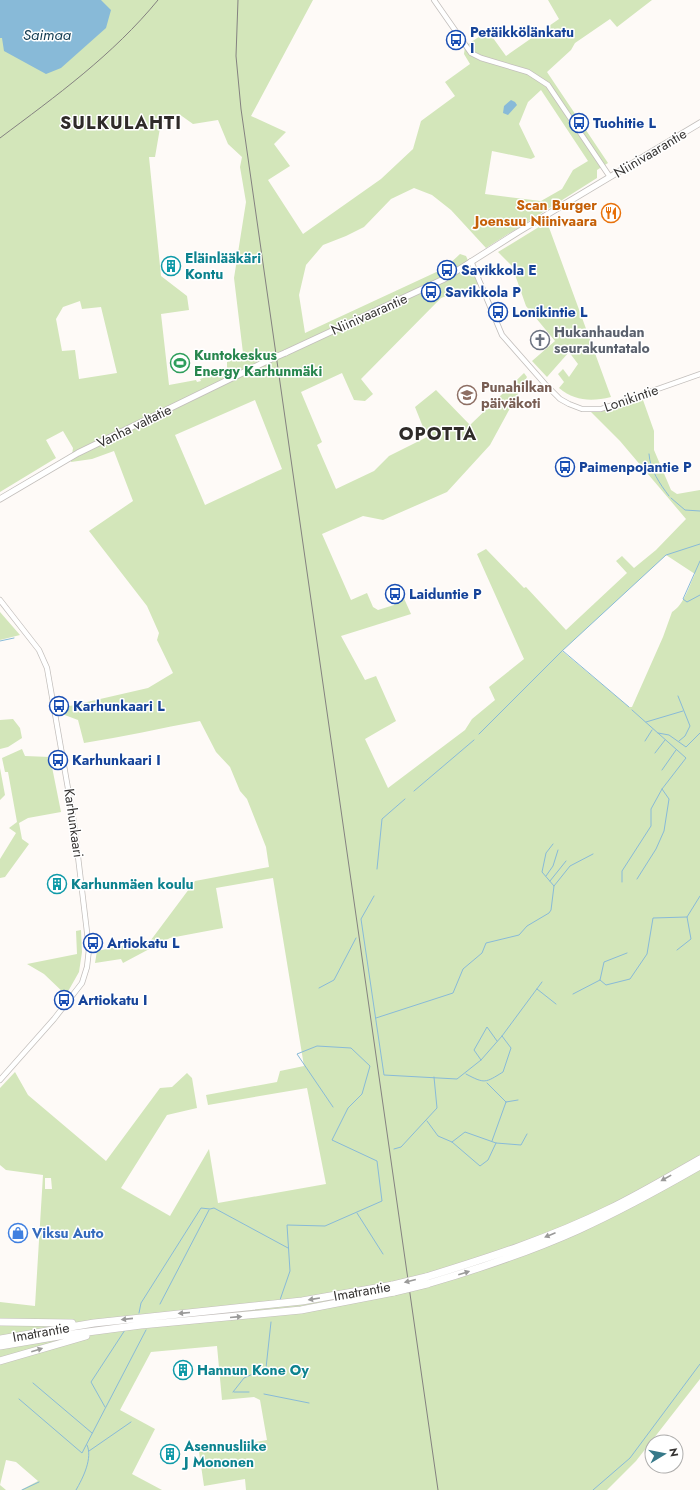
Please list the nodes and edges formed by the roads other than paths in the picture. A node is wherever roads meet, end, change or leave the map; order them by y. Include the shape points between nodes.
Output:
1 (435, 0) edge
2 (700, 123) edge
3 (610, 177) junction
4 (472, 261) junction
5 (285, 353) joint
6 (700, 374) edge
7 (0, 499) edge
8 (0, 600) edge
9 (0, 1080) edge
10 (700, 1159) edge
11 (700, 1166) edge
12 (426, 1281) junction
13 (394, 1289) junction
14 (0, 1322) edge
15 (94, 1323) junction
16 (117, 1328) junction
17 (0, 1339) edge
18 (0, 1346) edge
19 (0, 1361) edge

1 - 3 street via 471,53 528,72 548,85
2 - 3 main road, Niinivaarantie
3 - 4 main road, Niinivaarantie
4 - 5 main road, Niinivaarantie via 427,288
4 - 6 street, Lonikintie via 505,338 545,384 569,404 582,409 601,409
5 - 7 main road, Vanha valtatie, bridge via 78,453
8 - 9 street, Karhunkaari via 39,650 49,675 74,822 89,949 82,984
10 -> 12 highway, Imatrantie via 576,1224
12 -> 11 highway, Imatrantie via 474,1270 566,1236 640,1200
12 - 13 highway, Imatrantie, bridge
13 -> 15 highway, Imatrantie
16 -> 13 highway, Imatrantie via 301,1310
14 - 15 highway
15 - 17 highway, Imatrantie
16 - 18 highway, Imatrantie
19 -> 16 highway

